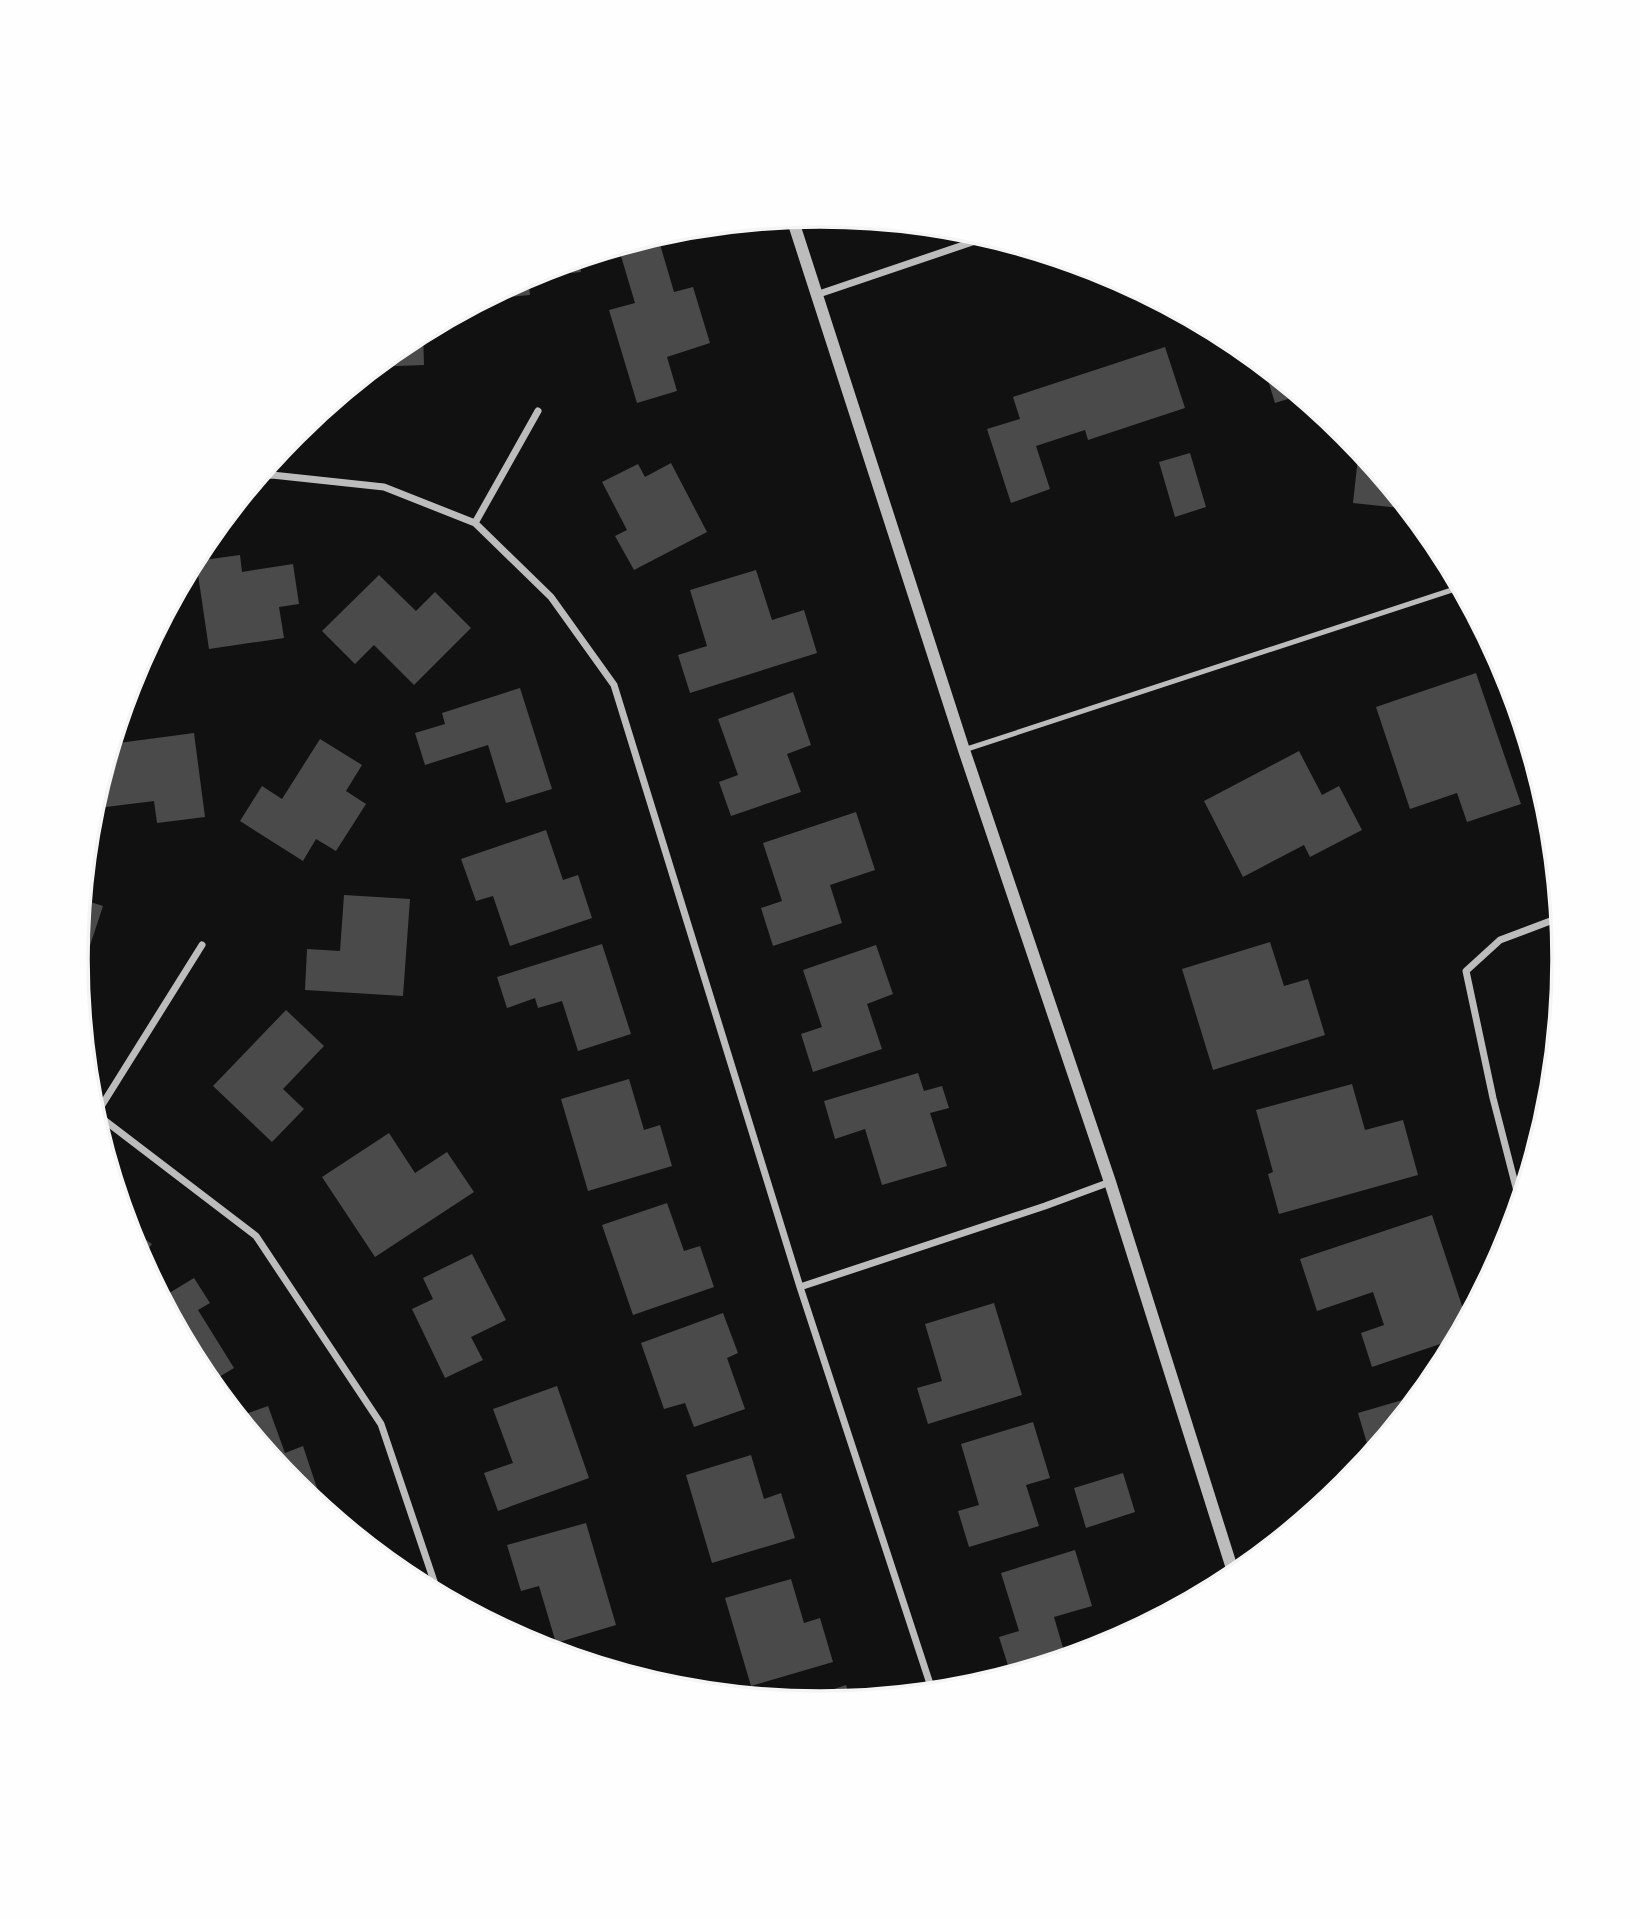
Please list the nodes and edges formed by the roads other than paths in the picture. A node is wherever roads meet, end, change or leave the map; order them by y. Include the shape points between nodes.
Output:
1 (795, 228) edge
2 (970, 243) edge
3 (816, 295) junction
4 (538, 411) dead end
5 (271, 475) edge
6 (474, 523) junction
7 (1452, 590) edge
8 (964, 750) junction
9 (1551, 920) edge
10 (202, 945) dead end
11 (102, 1100) edge
12 (106, 1121) edge
13 (1110, 1182) junction
14 (1517, 1186) edge
15 (800, 1287) junction
16 (1231, 1566) edge
17 (434, 1582) edge
18 (930, 1684) edge

1 - 3 street
2 - 3 street
3 - 8 street
4 - 6 street
5 - 6 street via 384,487
6 - 15 street via 551,597 614,685
7 - 8 lane
8 - 13 street
9 - 14 street via 1500,940 1466,971
10 - 11 street
12 - 17 street via 257,1236 381,1424
13 - 15 street
13 - 16 street
15 - 18 street

